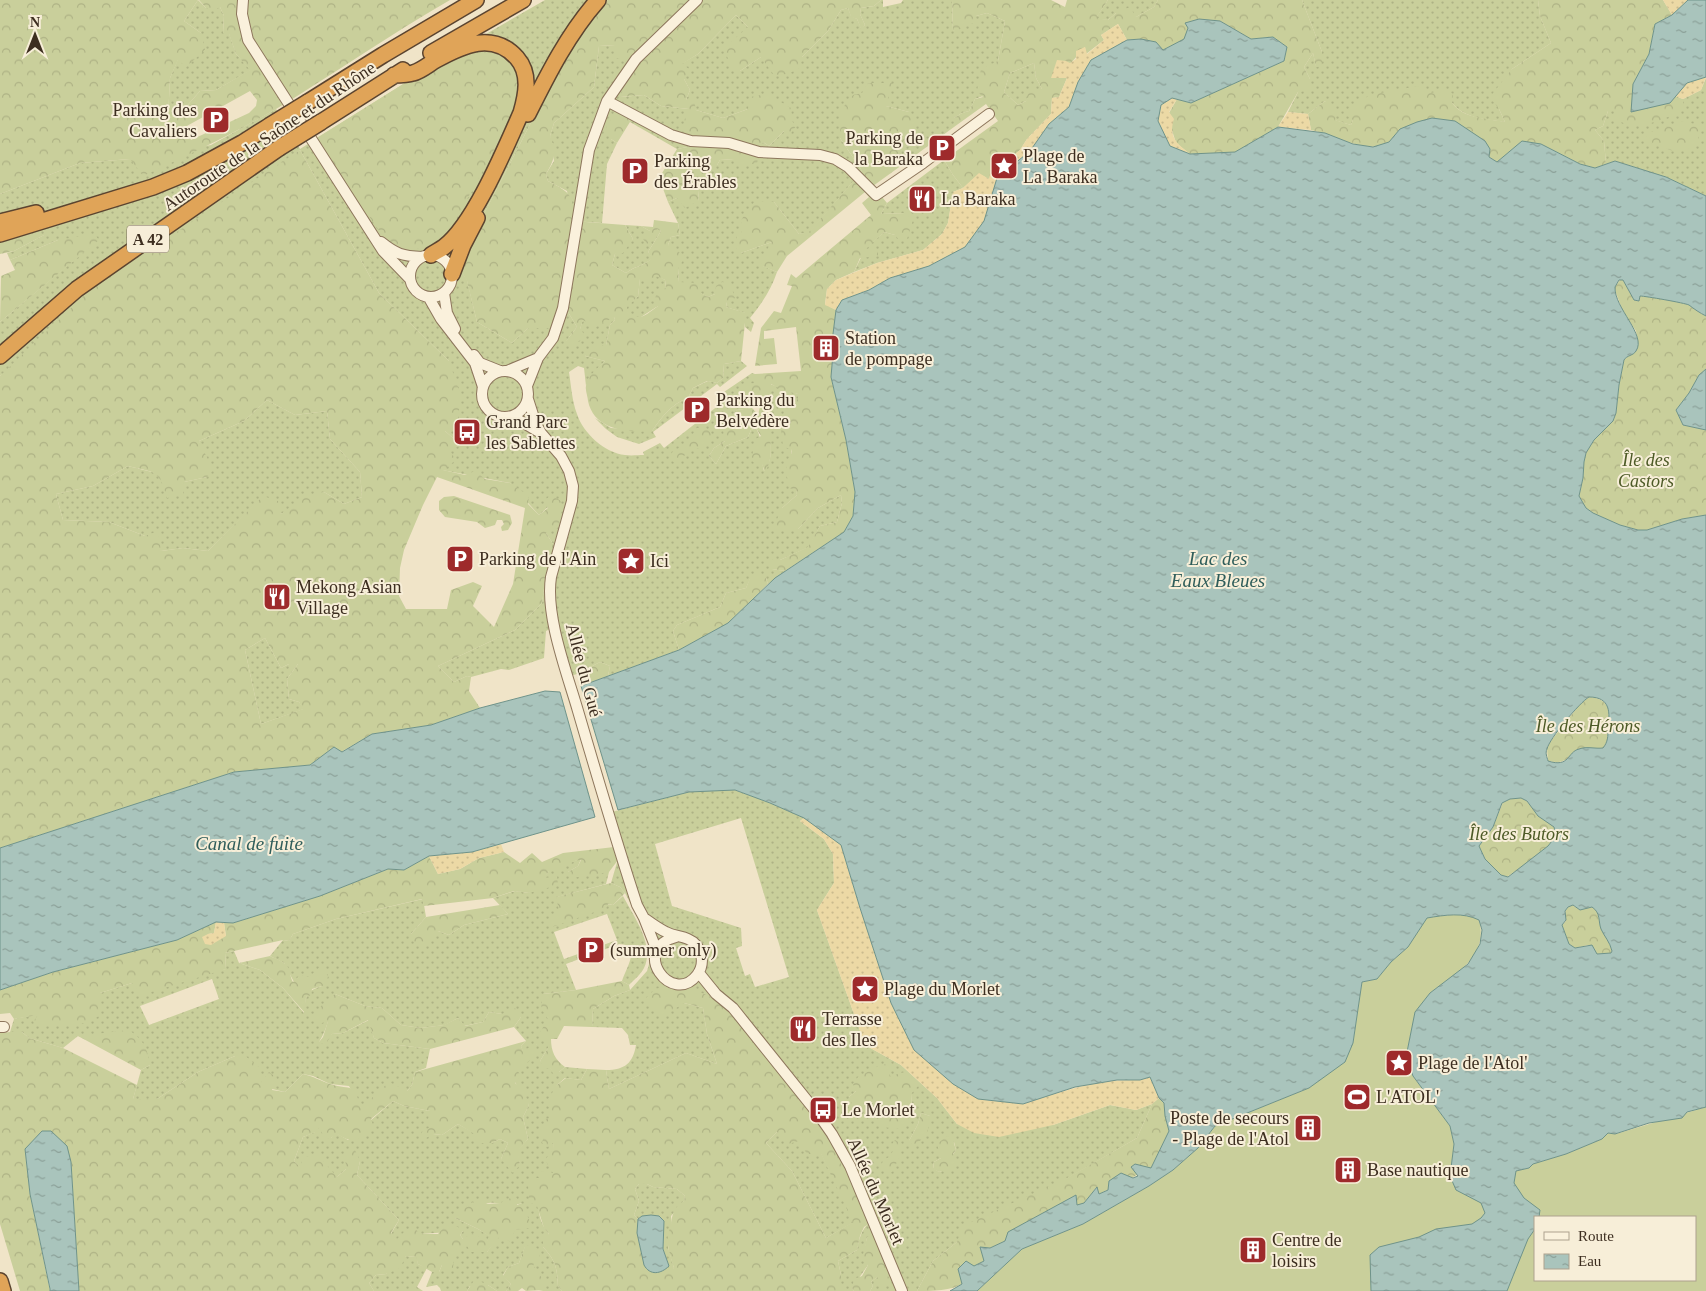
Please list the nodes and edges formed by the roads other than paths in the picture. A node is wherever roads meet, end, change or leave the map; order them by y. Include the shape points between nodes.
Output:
1 (243, 0) edge
2 (476, 0) edge
3 (523, 0) edge
4 (598, 0) edge
5 (697, 0) edge
6 (394, 75) junction
7 (607, 101) junction
8 (989, 114) dead end
9 (214, 159) junction
10 (0, 222) edge
11 (0, 234) edge
12 (372, 235) junction
13 (426, 256) junction
14 (452, 274) junction
15 (409, 278) junction
16 (444, 293) junction
17 (429, 298) junction
18 (22, 336) junction
19 (0, 356) edge
20 (538, 358) junction
21 (0, 361) edge
22 (503, 371) junction
23 (527, 386) junction
24 (483, 387) junction
25 (528, 399) junction
26 (512, 416) junction
27 (541, 434) junction
28 (644, 918) junction
29 (676, 937) junction
30 (657, 951) junction
31 (699, 973) junction
32 (689, 982) junction
33 (716, 994) junction
34 (0, 1281) edge
35 (3, 1291) edge
36 (902, 1291) edge

1 - 12 street via 242,14 248,40
2 - 9 highway, Autoroute de la Saône et du Rhône, bridge
3 - 6 highway, Autoroute de la Saône et du Rhône / A 42
4 - 14 highway via 577,26 546,77 462,245
5 - 7 street via 636,59
6 - 13 highway via 414,73 470,44 482,42 494,43 510,51 520,61 526,78 521,113 476,205 445,246
6 - 18 highway, Autoroute de la Saône et du Rhône / A 42, bridge via 279,148 85,284
7 - 8 street via 671,135 691,141 729,143 759,152 820,155 835,159 848,167 876,195
7 - 20 street via 589,150 563,308 553,338
9 - 10 highway via 142,184
9 - 11 highway, Autoroute de la Saône et du Rhône via 153,187
12 - 13 street via 396,254
12 - 15 street
13 - 14 street via 436,255 445,260
13 - 15 street via 412,265
14 - 16 street via 450,286
15 - 17 street via 414,290
16 - 17 street
16 - 22 street via 453,326 480,363
17 - 24 street via 475,363
18 - 19 highway, Autoroute de la Saône et du Rhône / A 42
18 - 21 highway
20 - 22 street
20 - 23 street
22 - 23 street via 519,375
22 - 24 street via 489,377
23 - 25 street
24 - 26 street via 483,399 491,412
25 - 26 street
25 - 27 street, Allée du Gué
26 - 27 street, Allée du Gué
27 - 28 street, Allée du Gué via 561,456 573,486 572,501 551,578 551,610 611,824
28 - 29 street
28 - 30 street, Allée du Gué
29 - 30 street via 664,942
29 - 31 street via 687,938 697,945 702,962
30 - 32 street via 656,965 664,978 678,984
31 - 32 street
31 - 33 street, Allée du Morlet
32 - 33 street, Allée du Morlet
33 - 36 street, Allée du Morlet via 733,1008 832,1134 850,1166
34 - 35 highway

